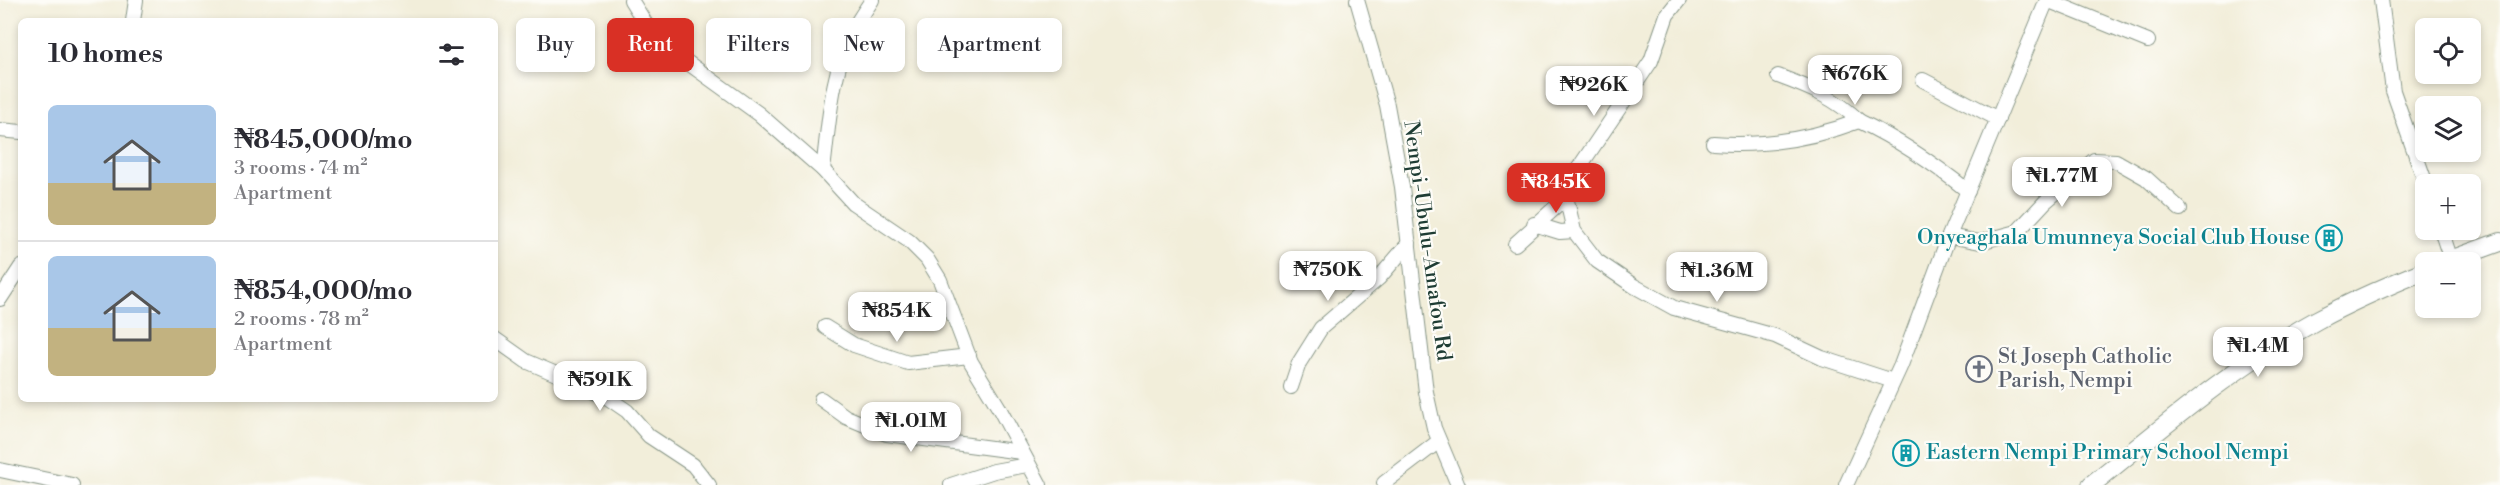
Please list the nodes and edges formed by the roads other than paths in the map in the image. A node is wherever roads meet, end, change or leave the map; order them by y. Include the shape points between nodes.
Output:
1 (136, 0) edge
2 (631, 0) edge
3 (872, 0) edge
4 (1357, 0) edge
5 (1679, 0) edge
6 (2048, 0) edge
7 (2381, 0) edge
8 (133, 18) edge
9 (2148, 41) dead end
10 (1778, 76) dead end
11 (1923, 80) dead end
12 (1998, 119) junction
13 (1859, 121) junction
14 (0, 130) edge
15 (18, 132) edge
16 (1713, 143) dead end
17 (823, 170) junction
18 (2422, 174) edge
19 (1968, 190) junction
20 (1564, 192) junction
21 (2180, 209) dead end
22 (1534, 224) junction
23 (1574, 231) junction
24 (1948, 236) junction
25 (2500, 242) edge
26 (1409, 243) junction
27 (1515, 244) dead end
28 (2473, 252) edge
29 (18, 272) edge
30 (2415, 275) edge
31 (0, 299) edge
32 (825, 327) dead end
33 (498, 341) edge
34 (969, 356) junction
35 (1893, 381) junction
36 (1291, 387) dead end
37 (821, 399) dead end
38 (1439, 441) junction
39 (1024, 458) junction
40 (0, 470) edge
41 (1384, 483) dead end
42 (2092, 484) edge
43 (72, 485) edge
44 (709, 485) edge
45 (951, 485) edge
46 (1040, 485) edge
47 (1458, 485) edge
48 (1846, 485) edge

1 - 8 street
2 - 17 street via 647,26 684,60 751,108
3 - 17 street via 854,29 840,65
4 - 26 street, Nempi-Ubulu-Amafou Rd via 1388,105
5 - 20 street via 1667,15 1651,61
6 - 9 street
6 - 12 street
7 - 18 street via 2393,91
10 - 13 street via 1815,90 1846,108
11 - 12 street
12 - 19 street
13 - 16 street via 1823,134 1777,142
13 - 19 street via 1893,137
14 - 15 street
17 - 34 street via 853,203 909,241 927,259 940,280
19 - 24 street
20 - 22 street via 1557,206
20 - 23 street
21 - 24 street via 2146,178 2116,161 2094,160 2044,202 2017,232 1980,242
22 - 23 street via 1560,232
22 - 27 street
23 - 35 street via 1597,261 1674,308 1775,336 1822,358
24 - 35 street
25 - 28 main road
26 - 36 street via 1379,278 1321,328 1299,363
26 - 38 street, Nempi-Ubulu-Amafou Rd via 1423,368
29 - 31 street
30 - 42 main road via 2316,321 2244,366
32 - 34 street via 854,345 908,363
33 - 44 street via 526,361 627,411 649,436 693,465
34 - 39 street
35 - 48 street
37 - 39 street via 846,417 887,434
38 - 41 street
38 - 47 street, Nempi-Ubulu-Amafou Rd
39 - 45 street
39 - 46 street
40 - 43 street

